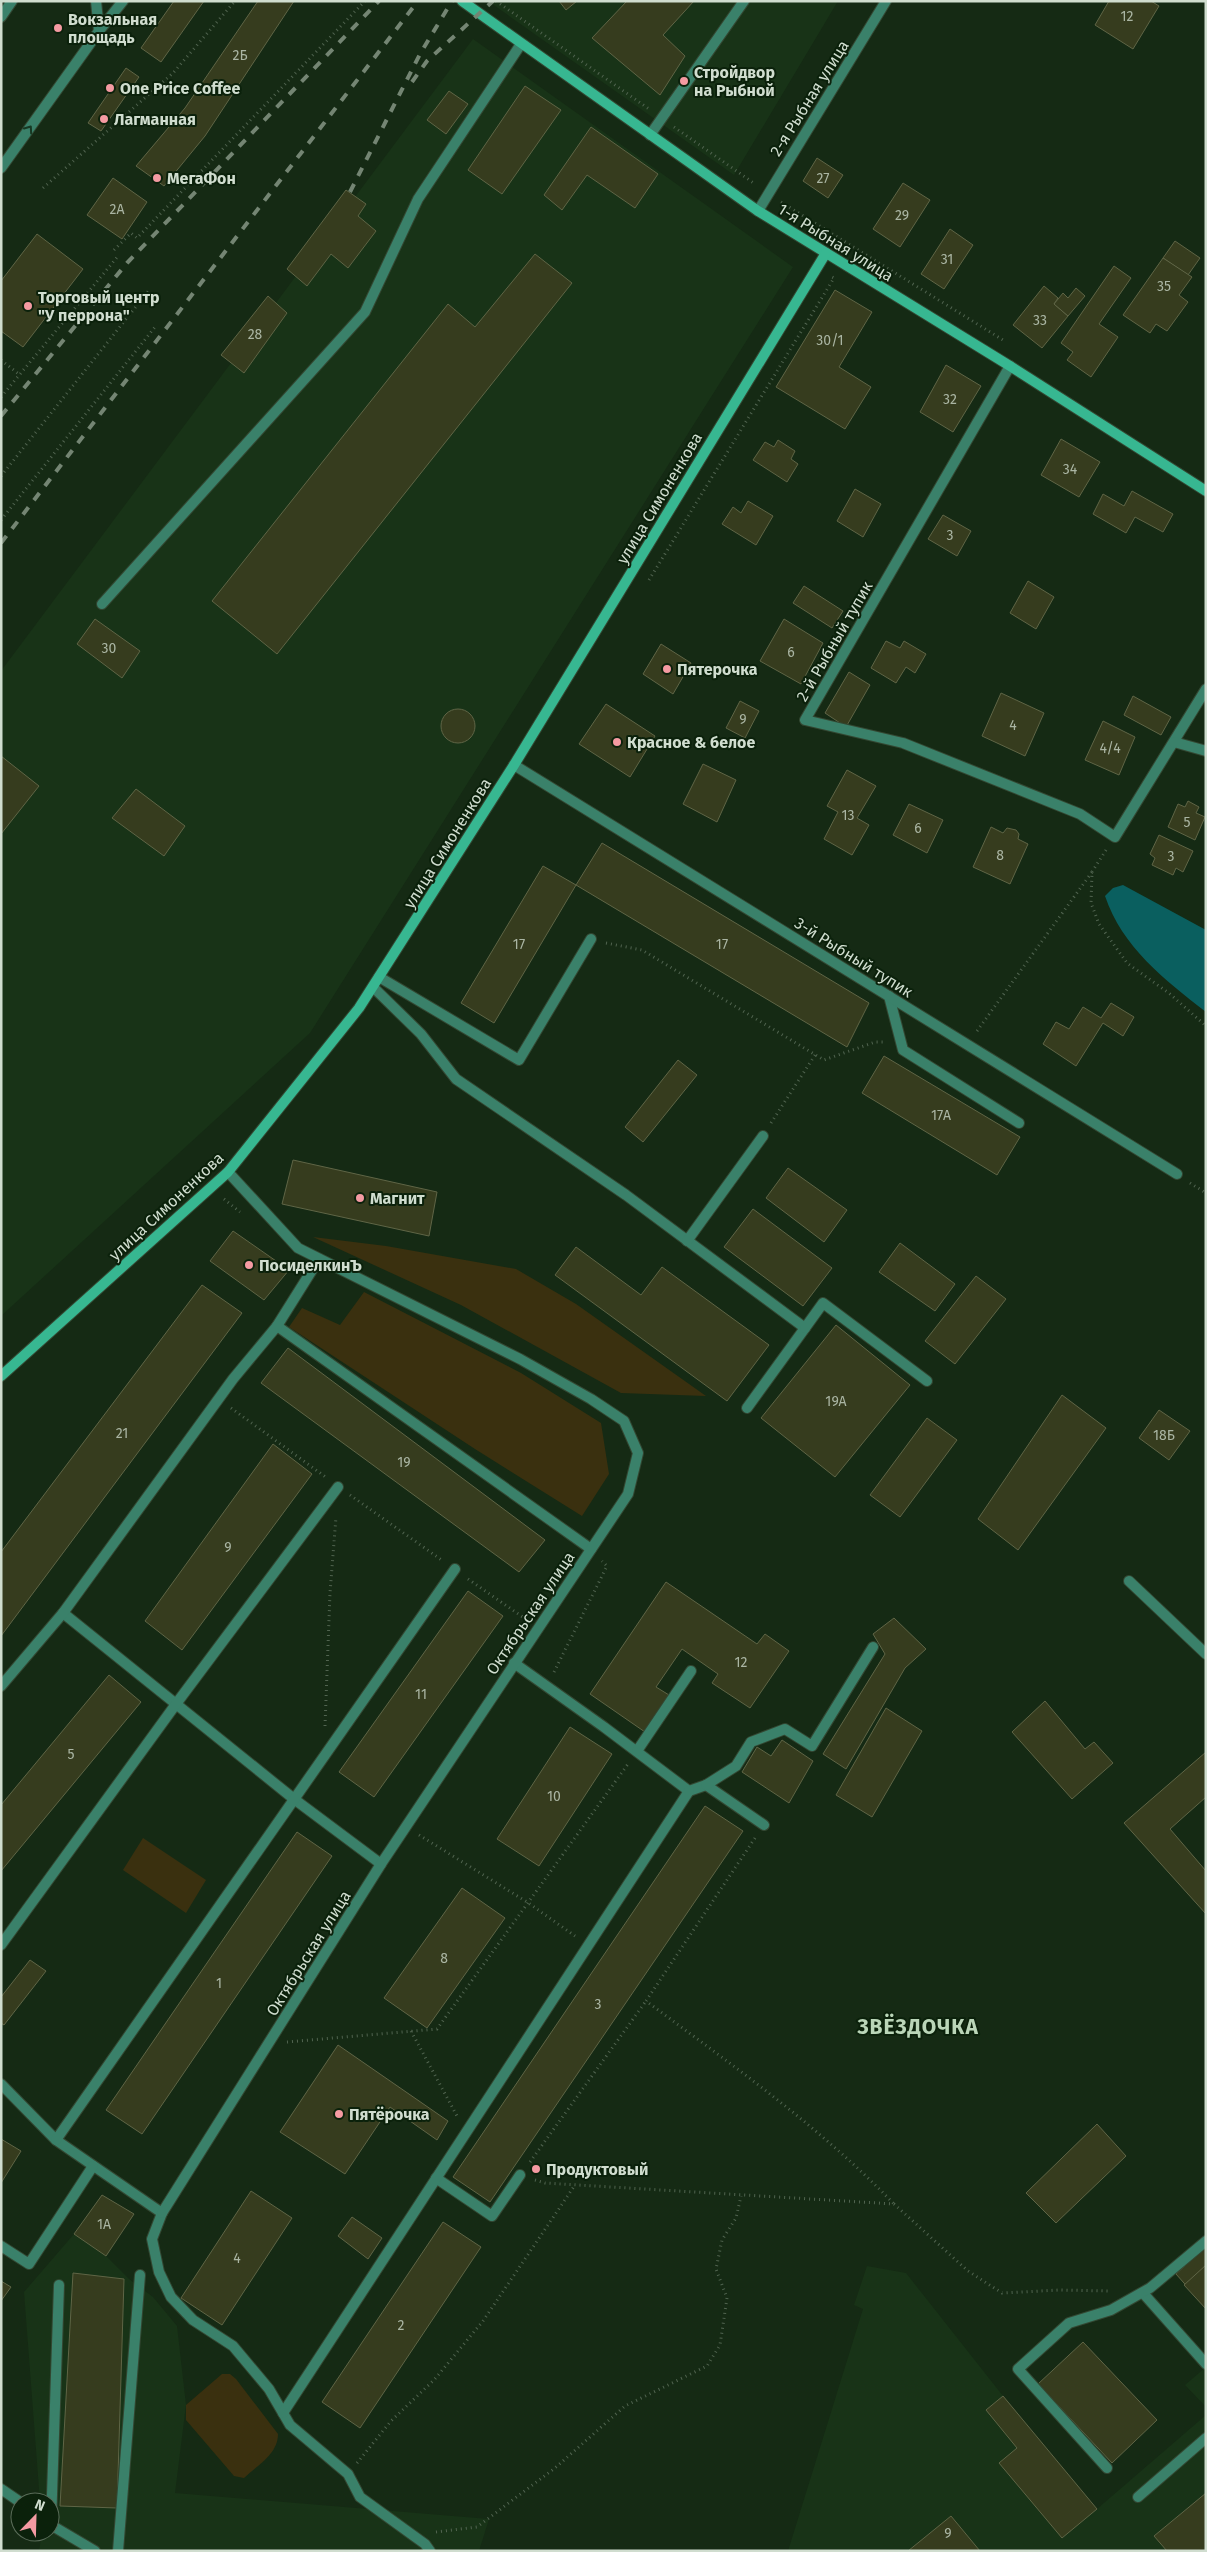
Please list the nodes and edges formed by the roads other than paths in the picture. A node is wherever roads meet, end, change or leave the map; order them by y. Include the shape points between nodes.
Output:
1 (12, 1) edge
2 (96, 1) edge
3 (123, 1) edge
4 (462, 1) edge
5 (744, 1) edge
6 (886, 1) edge
7 (1, 17) edge
8 (99, 31) junction
9 (521, 44) junction
10 (650, 135) junction
11 (1, 168) edge
12 (758, 211) junction
13 (826, 253) junction
14 (1010, 366) junction
15 (1206, 491) edge
16 (102, 604) dead end
17 (1206, 689) edge
18 (1174, 742) junction
19 (1206, 751) edge
20 (514, 765) junction
21 (591, 940) road end
22 (379, 977) junction
23 (373, 987) junction
24 (889, 996) junction
25 (1019, 1123) dead end
26 (763, 1136) road end
27 (228, 1172) junction
28 (1177, 1174) dead end
29 (687, 1240) junction
30 (319, 1259) junction
31 (277, 1326) junction
32 (805, 1328) junction
33 (1, 1376) edge
34 (927, 1381) dead end
35 (748, 1408) dead end
36 (338, 1487) road end
37 (591, 1549) junction
38 (455, 1570) road end
39 (1129, 1580) dead end
40 (63, 1613) junction
41 (873, 1647) dead end
42 (1206, 1654) edge
43 (514, 1663) junction
44 (691, 1671) dead end
45 (1, 1686) edge
46 (176, 1704) junction
47 (637, 1751) junction
48 (706, 1785) junction
49 (688, 1791) junction
50 (294, 1798) junction
51 (764, 1825) road end
52 (381, 1864) junction
53 (1, 1945) edge
54 (1, 2084) edge
55 (56, 2140) junction
56 (94, 2166) junction
57 (520, 2175) road end
58 (436, 2178) junction
59 (162, 2213) junction
60 (1206, 2242) edge
61 (1, 2246) edge
62 (140, 2275) dead end
63 (59, 2285) dead end
64 (1143, 2293) junction
65 (1206, 2364) edge
66 (282, 2413) junction
67 (1206, 2438) edge
68 (1107, 2468) dead end
69 (51, 2492) edge
70 (1138, 2498) dead end
71 (60, 2530) edge
72 (95, 2551) edge
73 (118, 2551) edge
74 (430, 2551) edge

1 - 7 street
2 - 8 street
3 - 8 street
4 - 9 street, 1-я Рыбная улица
5 - 10 street
6 - 12 street, 2-я Рыбная улица
11 -> 8 street
9 - 10 street, 1-я Рыбная улица
9 - 16 street via 418,199 365,312
10 - 12 street, 1-я Рыбная улица
12 - 13 street, 1-я Рыбная улица
13 - 14 street, 1-я Рыбная улица
13 - 20 street, улица Симоненкова
14 - 15 street, 1-я Рыбная улица
14 - 18 street, 2-й Рыбный тупик via 805,720 903,742 1080,814 1115,837
17 - 18 street
18 - 19 street
20 - 22 street, улица Симоненкова
20 - 24 street, 3-й Рыбный тупик
21 - 22 street via 519,1060
22 - 23 street, улица Симоненкова
23 - 27 street, улица Симоненкова via 360,1008
23 - 29 street via 421,1034 456,1079
24 - 25 street via 903,1050
24 - 28 street, 3-й Рыбный тупик
26 - 29 street
27 - 30 street, Октябрьская улица via 298,1248
27 - 33 street, улица Симоненкова
29 - 32 street
30 - 31 street
30 - 37 street, Октябрьская улица via 520,1359 624,1421 638,1454 628,1494
31 - 37 street
31 - 40 street via 218,1399
32 - 34 street via 823,1303
32 - 35 street
36 - 46 street
37 - 43 street, Октябрьская улица
38 - 50 street
39 - 42 street
40 - 45 street
40 - 46 street
41 - 48 street via 812,1746 785,1729 751,1742 736,1766
43 - 47 street
43 - 52 street, Октябрьская улица
44 - 47 street
46 - 50 street
46 - 53 street
47 - 49 street
48 - 49 street
48 - 51 street
49 - 58 street
50 - 52 street
50 - 55 street
52 - 59 street, Октябрьская улица
54 - 55 street
55 - 56 street
56 - 59 street
56 - 61 street via 29,2264
57 - 58 street via 492,2216
58 - 66 street
59 - 66 street, Октябрьская улица via 152,2240 159,2272 171,2297 194,2320 233,2346 269,2389
60 - 64 street
62 - 73 street
63 - 69 street
64 - 65 street
64 - 68 street via 1111,2310 1069,2323 1018,2369
66 - 74 street, Октябрьская улица via 290,2425 348,2474 360,2497
67 - 70 street
71 - 72 street

